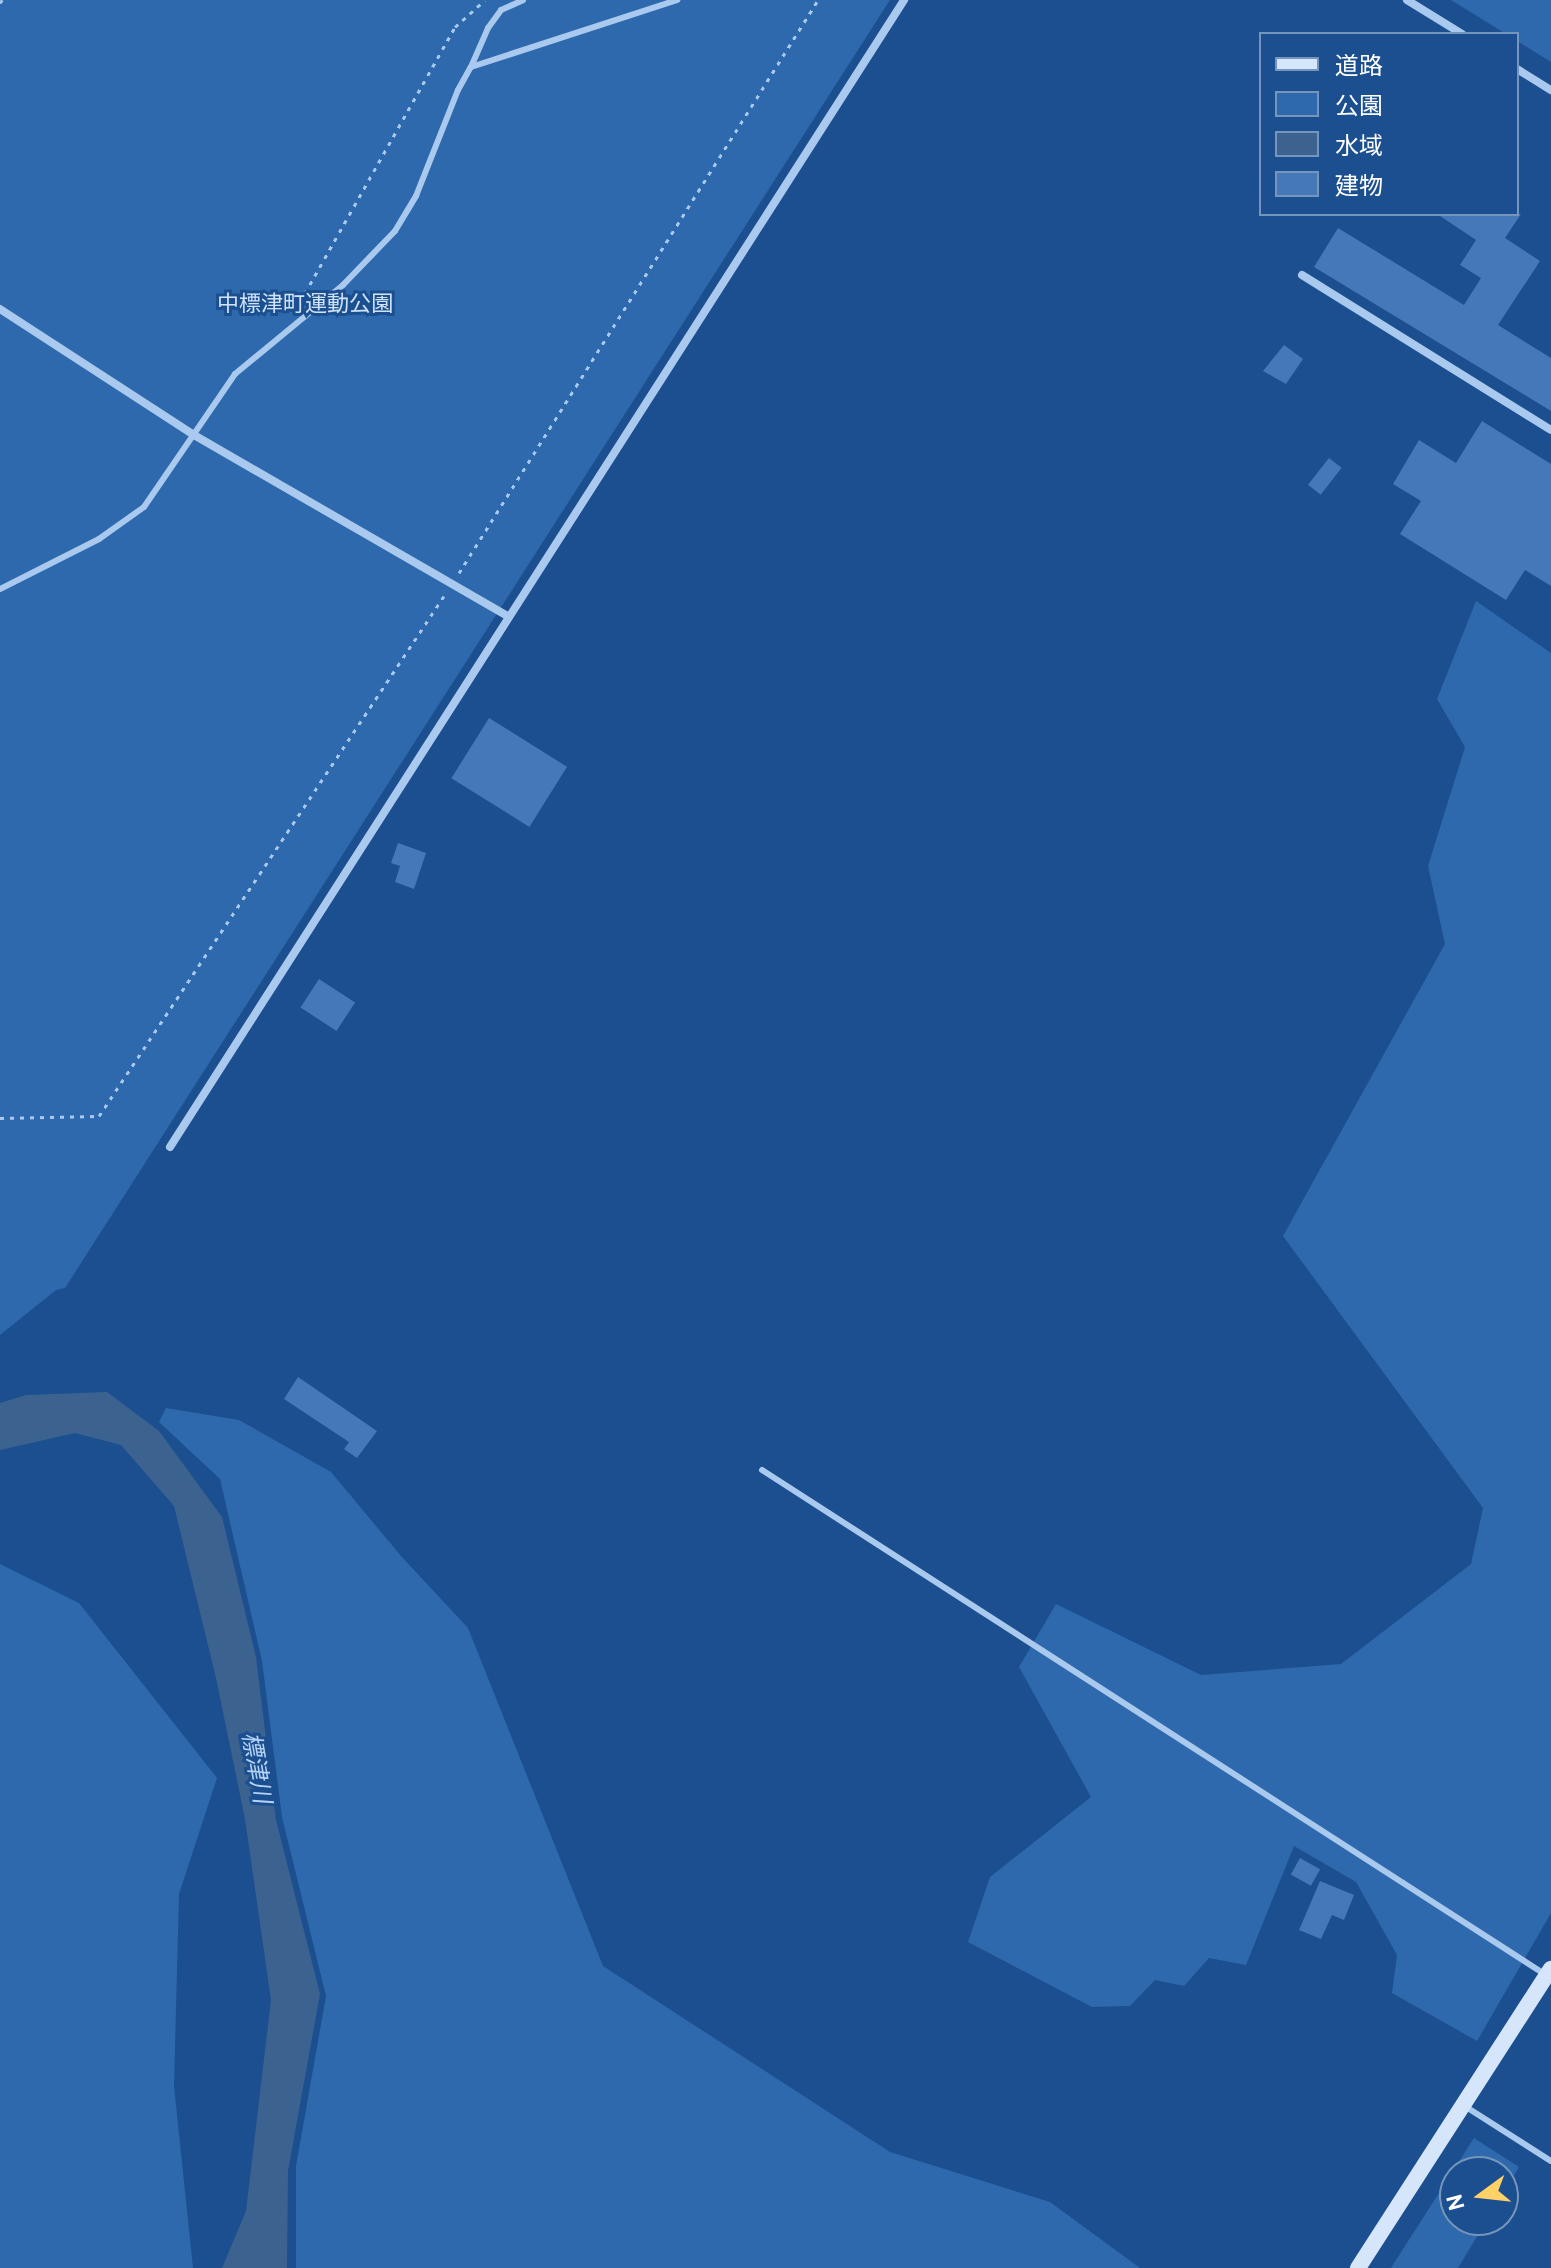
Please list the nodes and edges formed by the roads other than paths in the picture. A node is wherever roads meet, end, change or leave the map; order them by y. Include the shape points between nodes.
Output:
1 (523, 0) edge
2 (677, 0) edge
3 (904, 0) edge
4 (1407, 0) edge
5 (1459, 32) edge
6 (471, 67) junction
7 (1519, 70) edge
8 (1551, 90) edge
9 (1302, 275) dead end
10 (0, 309) edge
11 (1551, 430) edge
12 (194, 435) junction
13 (0, 589) edge
14 (508, 616) junction
15 (170, 1147) dead end
16 (762, 1470) dead end
17 (1549, 1972) edge
18 (1463, 2105) junction
19 (1551, 2161) edge
20 (1358, 2268) edge

1 - 6 lane via 501,10
2 - 6 lane
3 - 14 street
4 - 5 street
6 - 12 lane via 416,196 395,231 343,285 235,374
7 - 8 street
9 - 11 street
10 - 12 street
12 - 13 lane via 144,507 99,539
12 - 14 street
14 - 15 street
16 - 17 lane
17 - 18 street
18 - 19 lane
18 - 20 street

